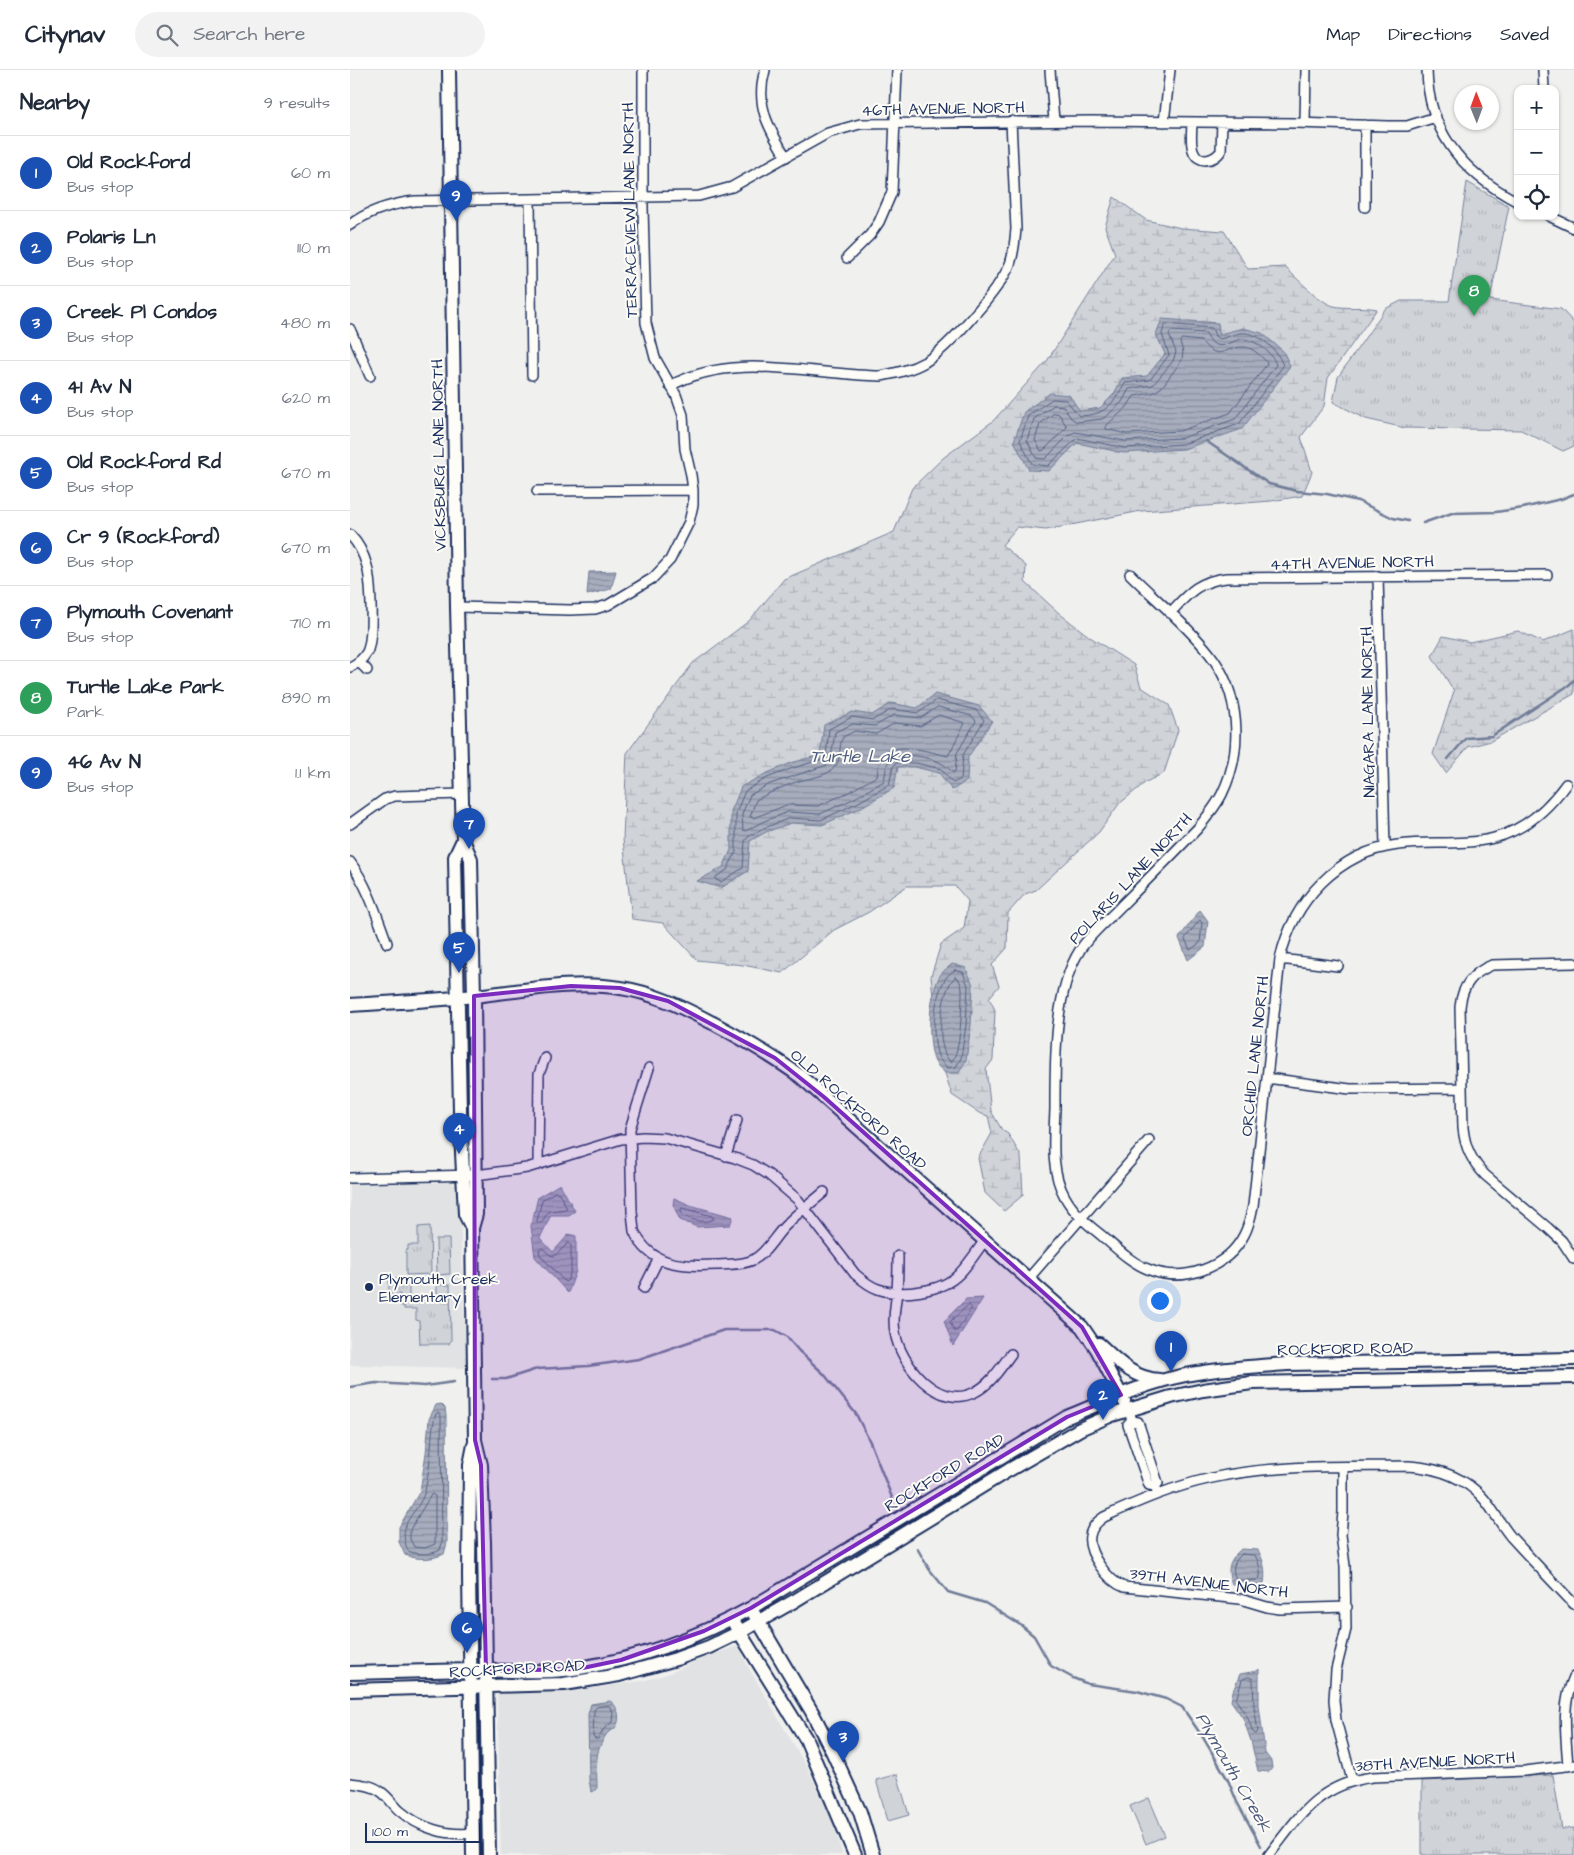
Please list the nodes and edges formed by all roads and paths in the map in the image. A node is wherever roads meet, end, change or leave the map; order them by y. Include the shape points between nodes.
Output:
1 (450, 70) edge
2 (642, 70) edge
3 (764, 70) edge
4 (897, 70) edge
5 (1050, 70) edge
6 (1170, 70) edge
7 (1306, 70) edge
8 (1427, 70) edge
9 (1543, 70) edge
10 (1544, 85) edge
11 (1436, 117) junction
12 (1011, 121) junction
13 (1054, 121) junction
14 (894, 122) junction
15 (1164, 122) junction
16 (1192, 122) junction
17 (1222, 122) junction
18 (1305, 124) junction
19 (1364, 125) junction
20 (786, 157) junction
21 (643, 198) junction
22 (530, 200) junction
23 (1514, 200) edge
24 (450, 201) junction
25 (1365, 207) dead end
26 (1557, 220) edge
27 (350, 225) edge
28 (1574, 228) edge
29 (847, 258) dead end
30 (350, 329) edge
31 (370, 376) dead end
32 (532, 376) dead end
33 (670, 386) junction
34 (693, 490) junction
35 (537, 491) dead end
36 (350, 535) edge
37 (1130, 574) dead end
38 (1547, 575) dead end
39 (1378, 576) junction
40 (457, 607) junction
41 (1170, 613) junction
42 (359, 662) junction
43 (350, 667) edge
44 (367, 670) dead end
45 (1566, 784) dead end
46 (462, 794) junction
47 (350, 824) edge
48 (463, 840) junction
49 (1385, 847) junction
50 (350, 862) edge
51 (387, 943) dead end
52 (1280, 959) junction
53 (1574, 963) edge
54 (1338, 966) dead end
55 (474, 996) junction
56 (459, 997) junction
57 (350, 1005) edge
58 (545, 1058) dead end
59 (649, 1068) dead end
60 (1267, 1078) junction
61 (1462, 1088) junction
62 (737, 1120) dead end
63 (629, 1138) junction
64 (1149, 1140) dead end
65 (726, 1156) junction
66 (538, 1165) junction
67 (470, 1175) junction
68 (350, 1178) edge
69 (824, 1192) dead end
70 (805, 1209) junction
71 (1080, 1218) junction
72 (985, 1240) junction
73 (898, 1256) dead end
74 (658, 1258) junction
75 (1574, 1258) edge
76 (1178, 1275) joint
77 (1028, 1279) junction
78 (644, 1288) dead end
79 (897, 1293) junction
80 (1082, 1327) junction
81 (1011, 1354) dead end
82 (1574, 1359) edge
83 (1574, 1377) edge
84 (1172, 1378) junction
85 (1121, 1394) junction
86 (1130, 1416) junction
87 (475, 1440) junction
88 (1343, 1467) junction
89 (1156, 1490) junction
90 (1574, 1588) edge
91 (1566, 1596) junction
92 (1574, 1604) edge
93 (1346, 1607) junction
94 (751, 1608) junction
95 (731, 1618) junction
96 (758, 1622) junction
97 (740, 1632) junction
98 (470, 1670) junction
99 (486, 1670) junction
100 (350, 1674) edge
101 (1574, 1677) edge
102 (471, 1687) junction
103 (487, 1687) junction
104 (350, 1690) edge
105 (1571, 1766) edge
106 (1352, 1780) junction
107 (350, 1783) edge
108 (473, 1832) junction
109 (473, 1855) edge
110 (489, 1855) edge
111 (855, 1855) edge
112 (874, 1855) edge
113 (1269, 1855) edge

1 - 24 main road, VICKSBURG LANE NORTH
2 - 21 street, TERRACEVIEW LANE NORTH
3 - 20 street via 762,109 766,123
4 - 14 street
5 - 13 street
6 - 15 street
7 - 18 street
8 - 11 street via 1430,100
9 - 10 street
11 - 19 street, 46TH AVENUE NORTH via 1407,126
11 - 23 street via 1466,166 1495,190
12 - 13 street, 46TH AVENUE NORTH
12 - 14 street, 46TH AVENUE NORTH
12 - 33 street via 1016,229 1011,262 994,292 936,354 913,368 881,376 759,367 710,372
13 - 15 street, 46TH AVENUE NORTH
14 - 20 street, 46TH AVENUE NORTH via 844,127 812,140
14 - 29 street via 894,175 890,200 880,222
15 - 16 street, 46TH AVENUE NORTH
16 - 17 street, 46TH AVENUE NORTH
16 - 17 street via 1193,151 1207,161 1213,160 1221,151
17 - 18 street, 46TH AVENUE NORTH
18 - 19 street, 46TH AVENUE NORTH
19 - 25 street
20 - 21 street, 46TH AVENUE NORTH via 748,179 716,192 699,196
21 - 22 street, 46TH AVENUE NORTH
21 - 33 street, TERRACEVIEW LANE NORTH via 646,323 654,358
22 - 24 street, 46TH AVENUE NORTH
22 - 32 street
24 - 27 street, 46TH AVENUE NORTH via 399,203 367,214
24 - 40 main road, VICKSBURG LANE NORTH
26 - 28 street
30 - 31 street
33 - 34 street, TERRACEVIEW LANE NORTH via 683,415 685,449
34 - 35 street
34 - 40 street, TERRACEVIEW LANE NORTH via 689,522 670,560 652,578 608,605 570,610
36 - 42 street via 367,566 369,583 371,635 366,654
37 - 41 street, POLARIS LANE NORTH
38 - 39 street, 44TH AVENUE NORTH
39 - 41 street, 44TH AVENUE NORTH via 1216,580 1197,587
39 - 49 street, NIAGARA LANE NORTH
40 - 46 main road, VICKSBURG LANE NORTH
41 - 71 street, POLARIS LANE NORTH via 1210,654 1222,672 1235,713 1235,754 1228,781 1211,812 1088,940 1069,975 1061,1006 1055,1055 1054,1156 1058,1183
42 - 43 street
42 - 44 street
45 - 49 street, ORCHID LANE NORTH via 1529,822 1496,838
46 - 47 street via 395,796 385,799
46 - 48 main road, VICKSBURG LANE NORTH
48 - 55 main road, VICKSBURG LANE NORTH via 471,859
48 - 56 main road, VICKSBURG LANE NORTH via 455,857
49 - 52 street, ORCHID LANE NORTH via 1345,863 1312,891 1290,927
50 - 51 street via 369,896
52 - 54 street
52 - 60 street, ORCHID LANE NORTH
53 - 61 street via 1492,965 1472,977 1465,986 1461,1002
55 - 56 main road, OLD ROCKFORD ROAD
55 - 67 main road, VICKSBURG LANE NORTH
55 - 72 main road, OLD ROCKFORD ROAD via 596,986 644,993 668,1001 748,1042 800,1076
56 - 57 main road, OLD ROCKFORD ROAD
56 - 67 main road, VICKSBURG LANE NORTH via 460,1111
58 - 66 street via 538,1074
59 - 63 street
60 - 61 street via 1350,1089
60 - 76 street, ORCHID LANE NORTH via 1253,1206 1244,1236 1223,1259 1210,1267
61 - 75 street via 1465,1141 1476,1165 1562,1241
62 - 65 street
63 - 65 street via 665,1138
63 - 66 street
63 - 74 street via 634,1231 644,1248
64 - 71 street
65 - 70 street via 753,1165 769,1175
66 - 67 street
67 - 68 street
67 - 87 main road, VICKSBURG LANE NORTH via 465,1214 472,1228
69 - 70 street
70 - 74 street via 786,1224 762,1254 746,1262 693,1266
70 - 79 street via 855,1274 878,1289
71 - 76 street, POLARIS LANE NORTH via 1136,1264
71 - 77 street
72 - 77 main road, OLD ROCKFORD ROAD
72 - 79 street via 951,1281 920,1291
73 - 79 street
74 - 78 street
77 - 80 main road, OLD ROCKFORD ROAD
79 - 81 street via 893,1316 900,1348 917,1375 934,1390 952,1395 973,1393 985,1386
80 - 84 main road via 1132,1372 1151,1380
80 - 85 main road, OLD ROCKFORD ROAD
82 - 84 main road, ROCKFORD ROAD via 1287,1364
83 - 86 main road, ROCKFORD ROAD via 1252,1383 1171,1397
84 - 85 main road, ROCKFORD ROAD
85 - 86 main road, OLD ROCKFORD ROAD
85 - 94 main road, ROCKFORD ROAD via 1060,1421
86 - 89 street, OLD ROCKFORD ROAD via 1138,1422 1158,1482
86 - 96 main road, ROCKFORD ROAD via 1112,1415 1080,1429
87 - 98 main road, VICKSBURG LANE NORTH via 470,1465
87 - 99 main road, VICKSBURG LANE NORTH via 481,1475
88 - 89 street via 1256,1471
88 - 91 street via 1426,1467 1442,1471 1471,1487
88 - 93 street via 1341,1535
89 - 93 street, 39TH AVENUE NORTH via 1104,1517 1093,1528 1091,1545 1103,1570 1115,1584 1240,1599 1280,1609
90 - 91 street
91 - 92 street
93 - 106 street via 1346,1629 1336,1670 1334,1700
94 - 95 main road, ROCKFORD ROAD
94 - 96 main road
95 - 97 main road
95 - 99 main road, ROCKFORD ROAD via 670,1644 621,1660 550,1671
96 - 97 main road, ROCKFORD ROAD
96 - 112 main road via 832,1751 860,1812
97 - 103 main road, ROCKFORD ROAD via 676,1659 619,1675 564,1684
97 - 111 main road via 806,1739
98 - 99 main road, ROCKFORD ROAD
98 - 100 main road, ROCKFORD ROAD
98 - 102 main road, VICKSBURG LANE NORTH
99 - 103 main road, VICKSBURG LANE NORTH
101 - 105 street via 1565,1710
102 - 103 main road, ROCKFORD ROAD
102 - 104 main road, ROCKFORD ROAD
102 - 108 main road, VICKSBURG LANE NORTH
103 - 110 main road, VICKSBURG LANE NORTH
105 - 106 street, 38TH AVENUE NORTH
106 - 113 street, 38TH AVENUE NORTH via 1316,1800
107 - 108 street via 371,1786 380,1791 399,1810 428,1828 452,1833
108 - 109 main road, VICKSBURG LANE NORTH

